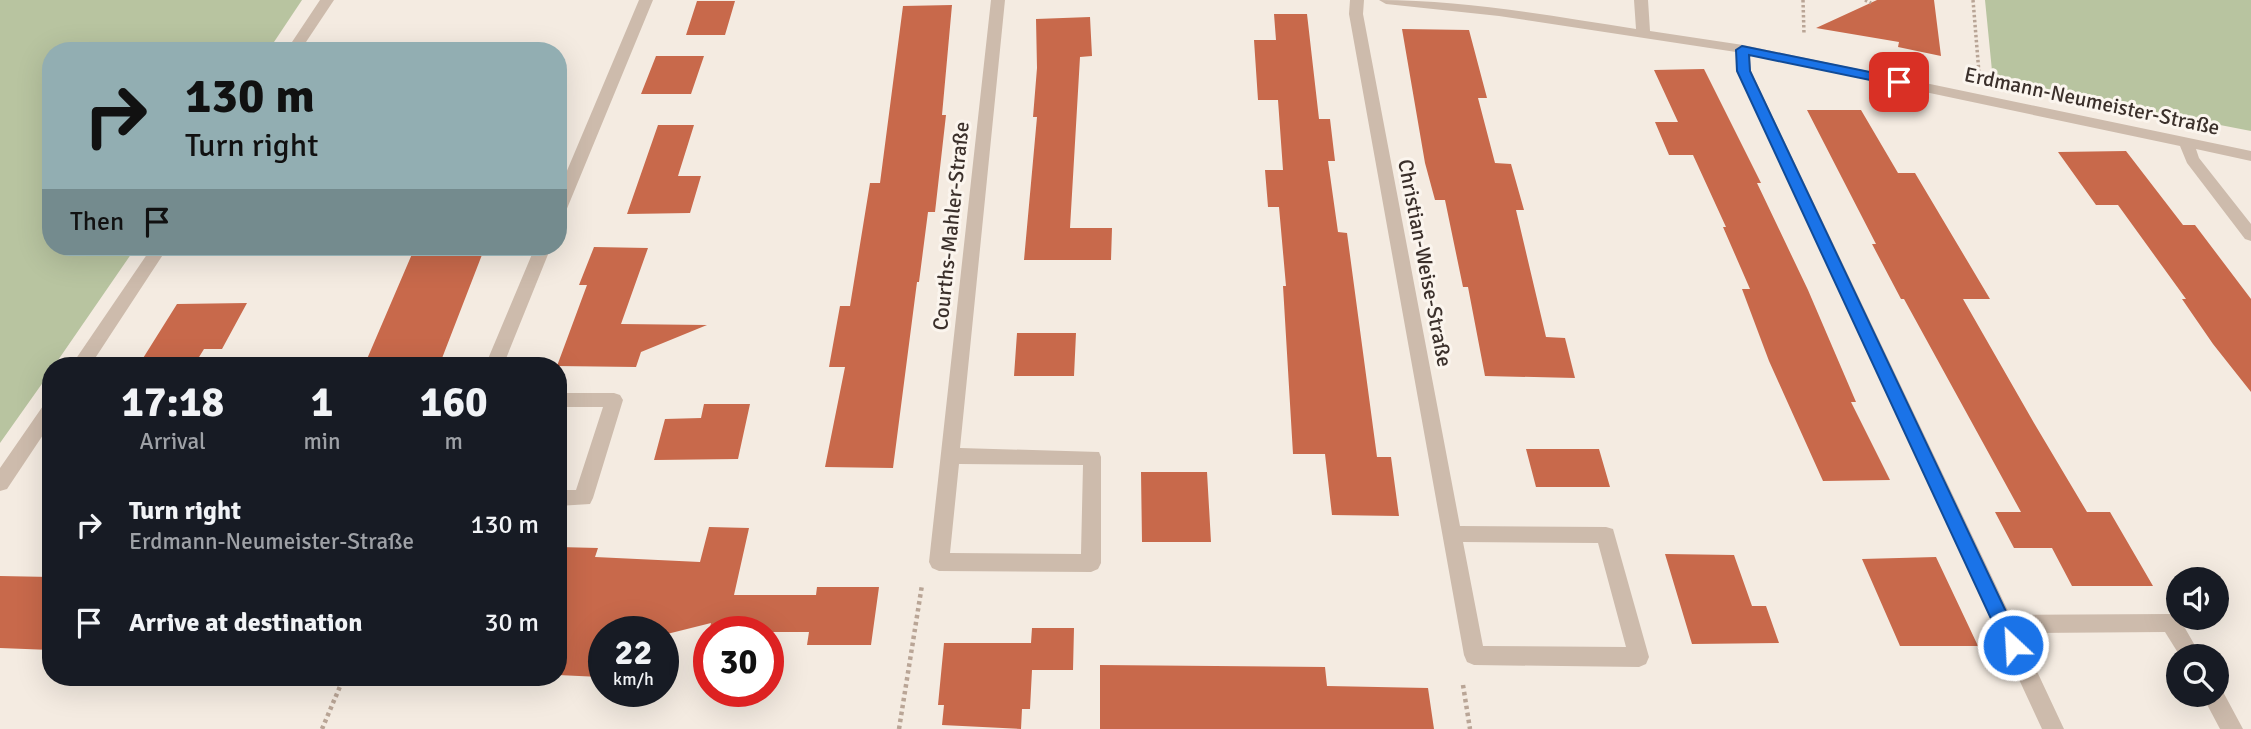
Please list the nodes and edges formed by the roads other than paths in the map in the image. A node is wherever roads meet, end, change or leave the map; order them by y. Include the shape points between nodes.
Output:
1 (327, 0) edge
2 (646, 0) edge
3 (998, 0) edge
4 (1357, 0) edge
5 (1386, 0) edge
6 (1641, 0) edge
7 (1643, 33) junction
8 (299, 42) edge
9 (1742, 50) junction
10 (2186, 142) junction
11 (2251, 156) edge
12 (567, 189) edge
13 (2251, 235) edge
14 (154, 256) edge
15 (539, 256) edge
16 (86, 357) edge
17 (498, 357) edge
18 (567, 400) edge
19 (42, 421) edge
20 (950, 456) junction
21 (0, 484) edge
22 (567, 498) edge
23 (1452, 534) junction
24 (2003, 624) junction
25 (2183, 644) edge
26 (2220, 707) edge
27 (2053, 729) edge
28 (2232, 729) edge

1 - 8 street
2 - 12 street
3 - 20 street, Courths-Mahler-Straße
4 - 23 street, Christian-Weise-Straße
5 - 7 street, Erdmann-Neumeister-Straße
6 - 7 street
7 - 9 street, Erdmann-Neumeister-Straße
9 - 10 street, Erdmann-Neumeister-Straße
9 - 24 street via 1744,71
10 - 11 street, Erdmann-Neumeister-Straße
10 - 13 street via 2192,159
14 - 16 street
15 - 17 street
18 - 22 street via 614,400 583,498
19 - 21 street
20 - 20 street, Courths-Mahler-Straße via 1092,457 1091,563 939,562
23 - 23 street, Christian-Weise-Straße via 1606,535 1639,657 1474,655
24 - 25 street via 2171,623
24 - 27 street
26 - 28 street

